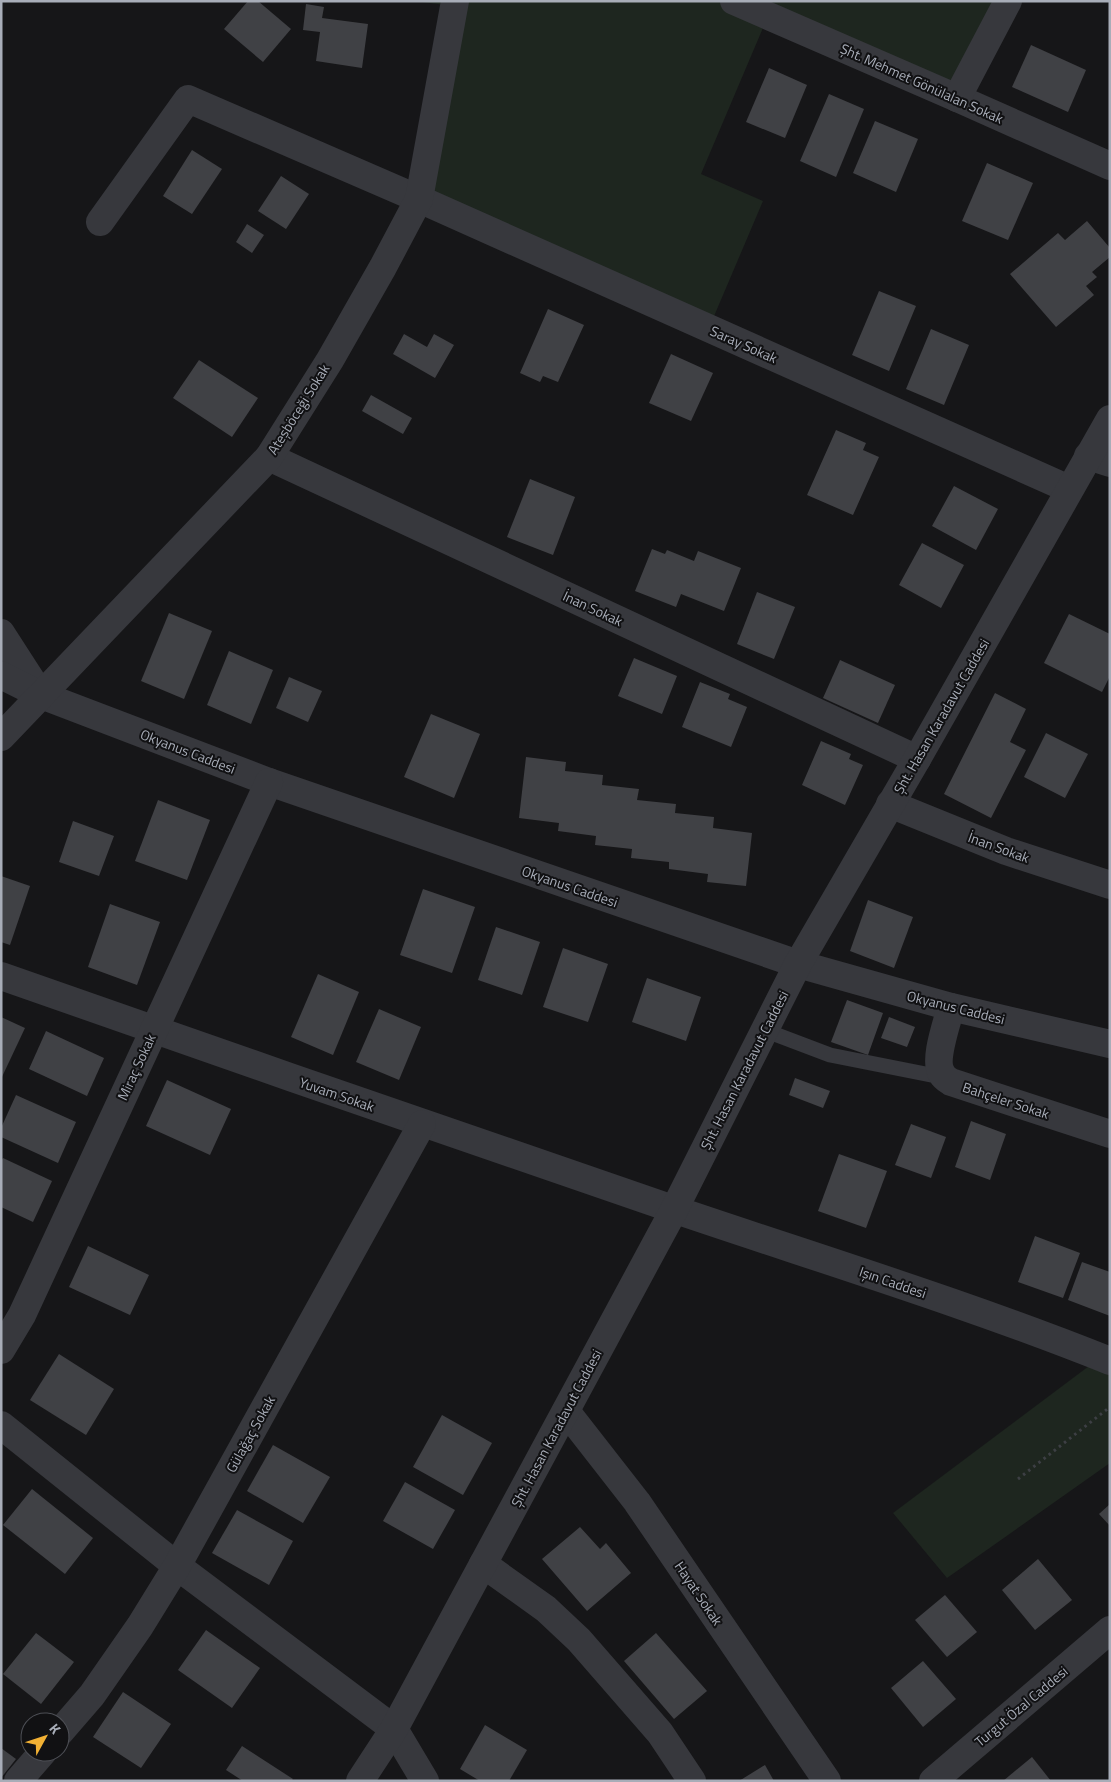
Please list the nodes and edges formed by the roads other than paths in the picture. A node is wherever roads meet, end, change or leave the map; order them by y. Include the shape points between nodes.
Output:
1 (455, 1) edge
2 (734, 1) edge
3 (1008, 1) edge
4 (957, 98) junction
5 (1110, 166) edge
6 (419, 199) junction
7 (100, 222) dead end
8 (1110, 419) edge
9 (269, 457) junction
10 (1099, 460) edge
11 (1069, 489) junction
12 (1, 633) edge
13 (1, 675) edge
14 (41, 695) junction
15 (1, 737) edge
16 (917, 759) junction
17 (269, 782) junction
18 (890, 804) junction
19 (1110, 885) edge
20 (798, 964) junction
21 (1, 976) edge
22 (951, 1007) junction
23 (154, 1030) junction
24 (764, 1030) junction
25 (1110, 1044) edge
26 (946, 1078) junction
27 (422, 1124) junction
28 (1110, 1134) edge
29 (674, 1210) junction
30 (1, 1350) edge
31 (1110, 1361) edge
32 (566, 1411) junction
33 (1, 1425) edge
34 (483, 1564) junction
35 (177, 1566) junction
36 (1110, 1630) edge
37 (70, 1720) edge
38 (394, 1729) junction
39 (34, 1762) edge
40 (18, 1781) edge
41 (360, 1781) edge
42 (373, 1781) edge
43 (425, 1781) edge
44 (692, 1781) edge
45 (827, 1781) edge
46 (933, 1781) edge

1 - 6 street, Ateşböceği Sokak
2 - 4 street, Şht. Mehmet Gönülalan Sokak
3 - 4 street
4 - 5 street, Şht. Mehmet Gönülalan Sokak
6 - 7 street, Saray Sokak via 188,99
6 - 9 street, Ateşböceği Sokak via 330,360
6 - 11 street, Saray Sokak
8 - 10 street, Şht. Hasan Karadavut Caddesi
9 - 14 street, Ateşböceği Sokak
9 - 16 street, İnan Sokak
10 - 11 street, Şht. Hasan Karadavut Caddesi
11 - 16 street, Şht. Hasan Karadavut Caddesi
12 - 14 street
13 - 14 street, Okyanus Caddesi
14 - 15 street, Ateşböceği Sokak
14 - 17 street, Okyanus Caddesi
16 - 18 street, Şht. Hasan Karadavut Caddesi
17 - 20 street, Okyanus Caddesi
17 - 23 street, Miraç Sokak
18 - 19 street, İnan Sokak via 1006,851
18 - 20 street, Şht. Hasan Karadavut Caddesi
20 - 22 street, Okyanus Caddesi
20 - 24 street, Şht. Hasan Karadavut Caddesi
21 - 23 street, Yuvam Sokak
22 - 25 street, Okyanus Caddesi
22 - 26 street, Bahçeler Sokak via 938,1062
23 - 27 street, Yuvam Sokak
23 - 30 street, Miraç Sokak via 22,1315
24 - 26 lane via 830,1055
24 - 29 street, Şht. Hasan Karadavut Caddesi
26 - 28 street, Bahçeler Sokak
27 - 29 street, Yuvam Sokak
27 - 35 street, Gülağaç Sokak
29 - 31 street, Işın Caddesi via 910,1287
29 - 32 street, Şht. Hasan Karadavut Caddesi
32 - 34 street, Şht. Hasan Karadavut Caddesi
32 - 45 street, Hayat Sokak via 637,1502
33 - 35 street
34 - 38 street, Şht. Hasan Karadavut Caddesi
34 - 44 street via 546,1609 579,1640 660,1733
35 - 37 street, Gülağaç Sokak via 140,1626 92,1695
35 - 38 street
36 - 46 street, Turgut Özal Caddesi
38 - 41 street
38 - 42 street
38 - 43 street
39 - 40 street

